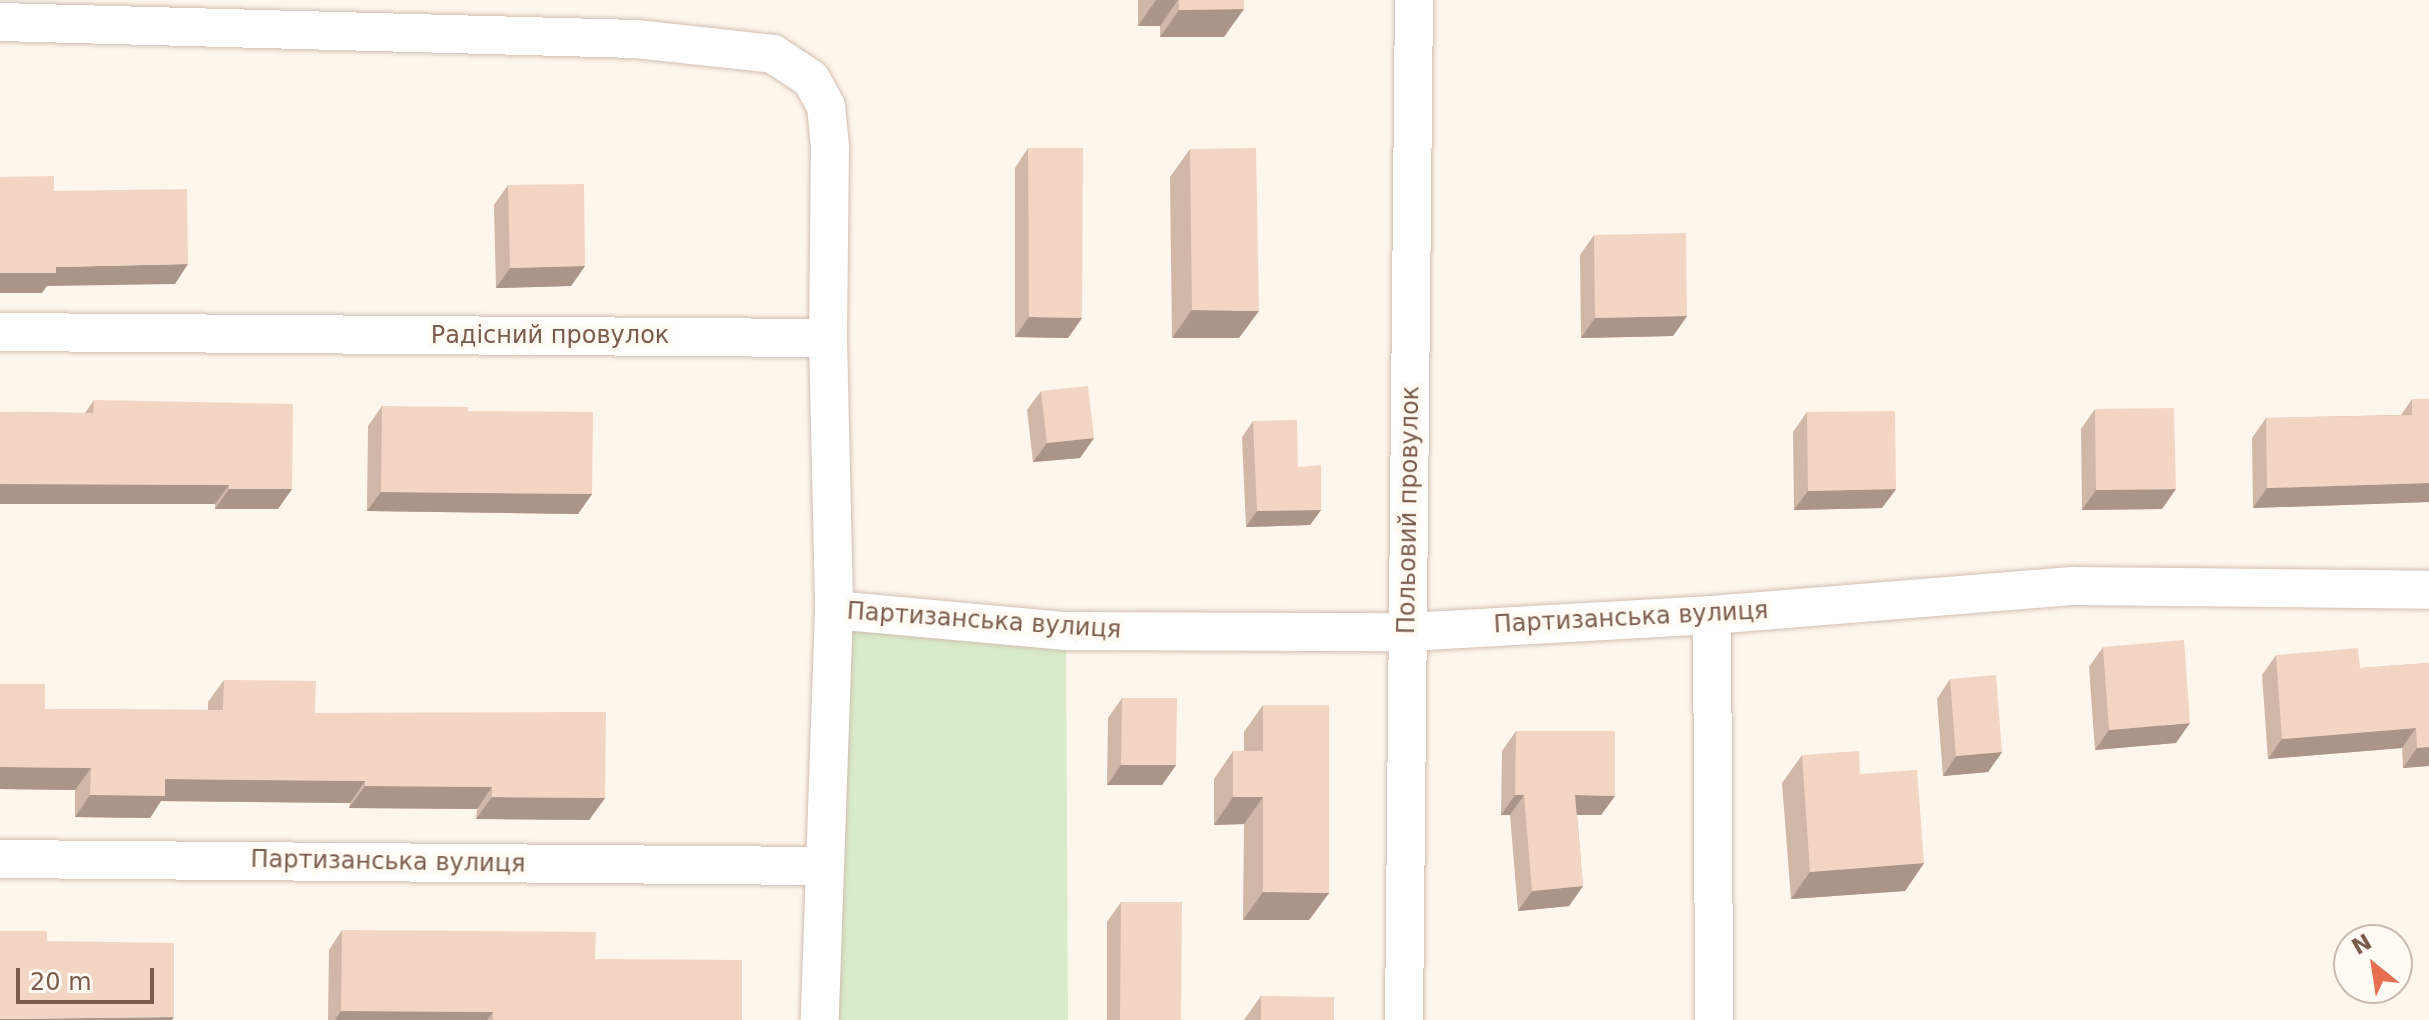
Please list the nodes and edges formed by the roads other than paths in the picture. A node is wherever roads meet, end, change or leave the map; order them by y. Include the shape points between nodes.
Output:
1 (1414, 0) edge
2 (0, 22) edge
3 (0, 332) edge
4 (828, 338) junction
5 (2429, 590) edge
6 (834, 610) junction
7 (1712, 615) junction
8 (1408, 632) junction
9 (0, 859) edge
10 (823, 866) junction
11 (820, 1020) edge
12 (1404, 1020) edge
13 (1714, 1020) edge

1 - 8 street, Польовий провулок
2 - 4 street via 636,39 773,54 811,79 826,106
3 - 4 street, Радісний провулок
4 - 6 street
5 - 7 street, Партизанська вулиця via 2075,586
6 - 8 street, Партизанська вулиця via 1066,631
6 - 10 street
7 - 8 street, Партизанська вулиця
7 - 13 street
8 - 12 street, Польовий провулок
9 - 10 street, Партизанська вулиця
10 - 11 street

